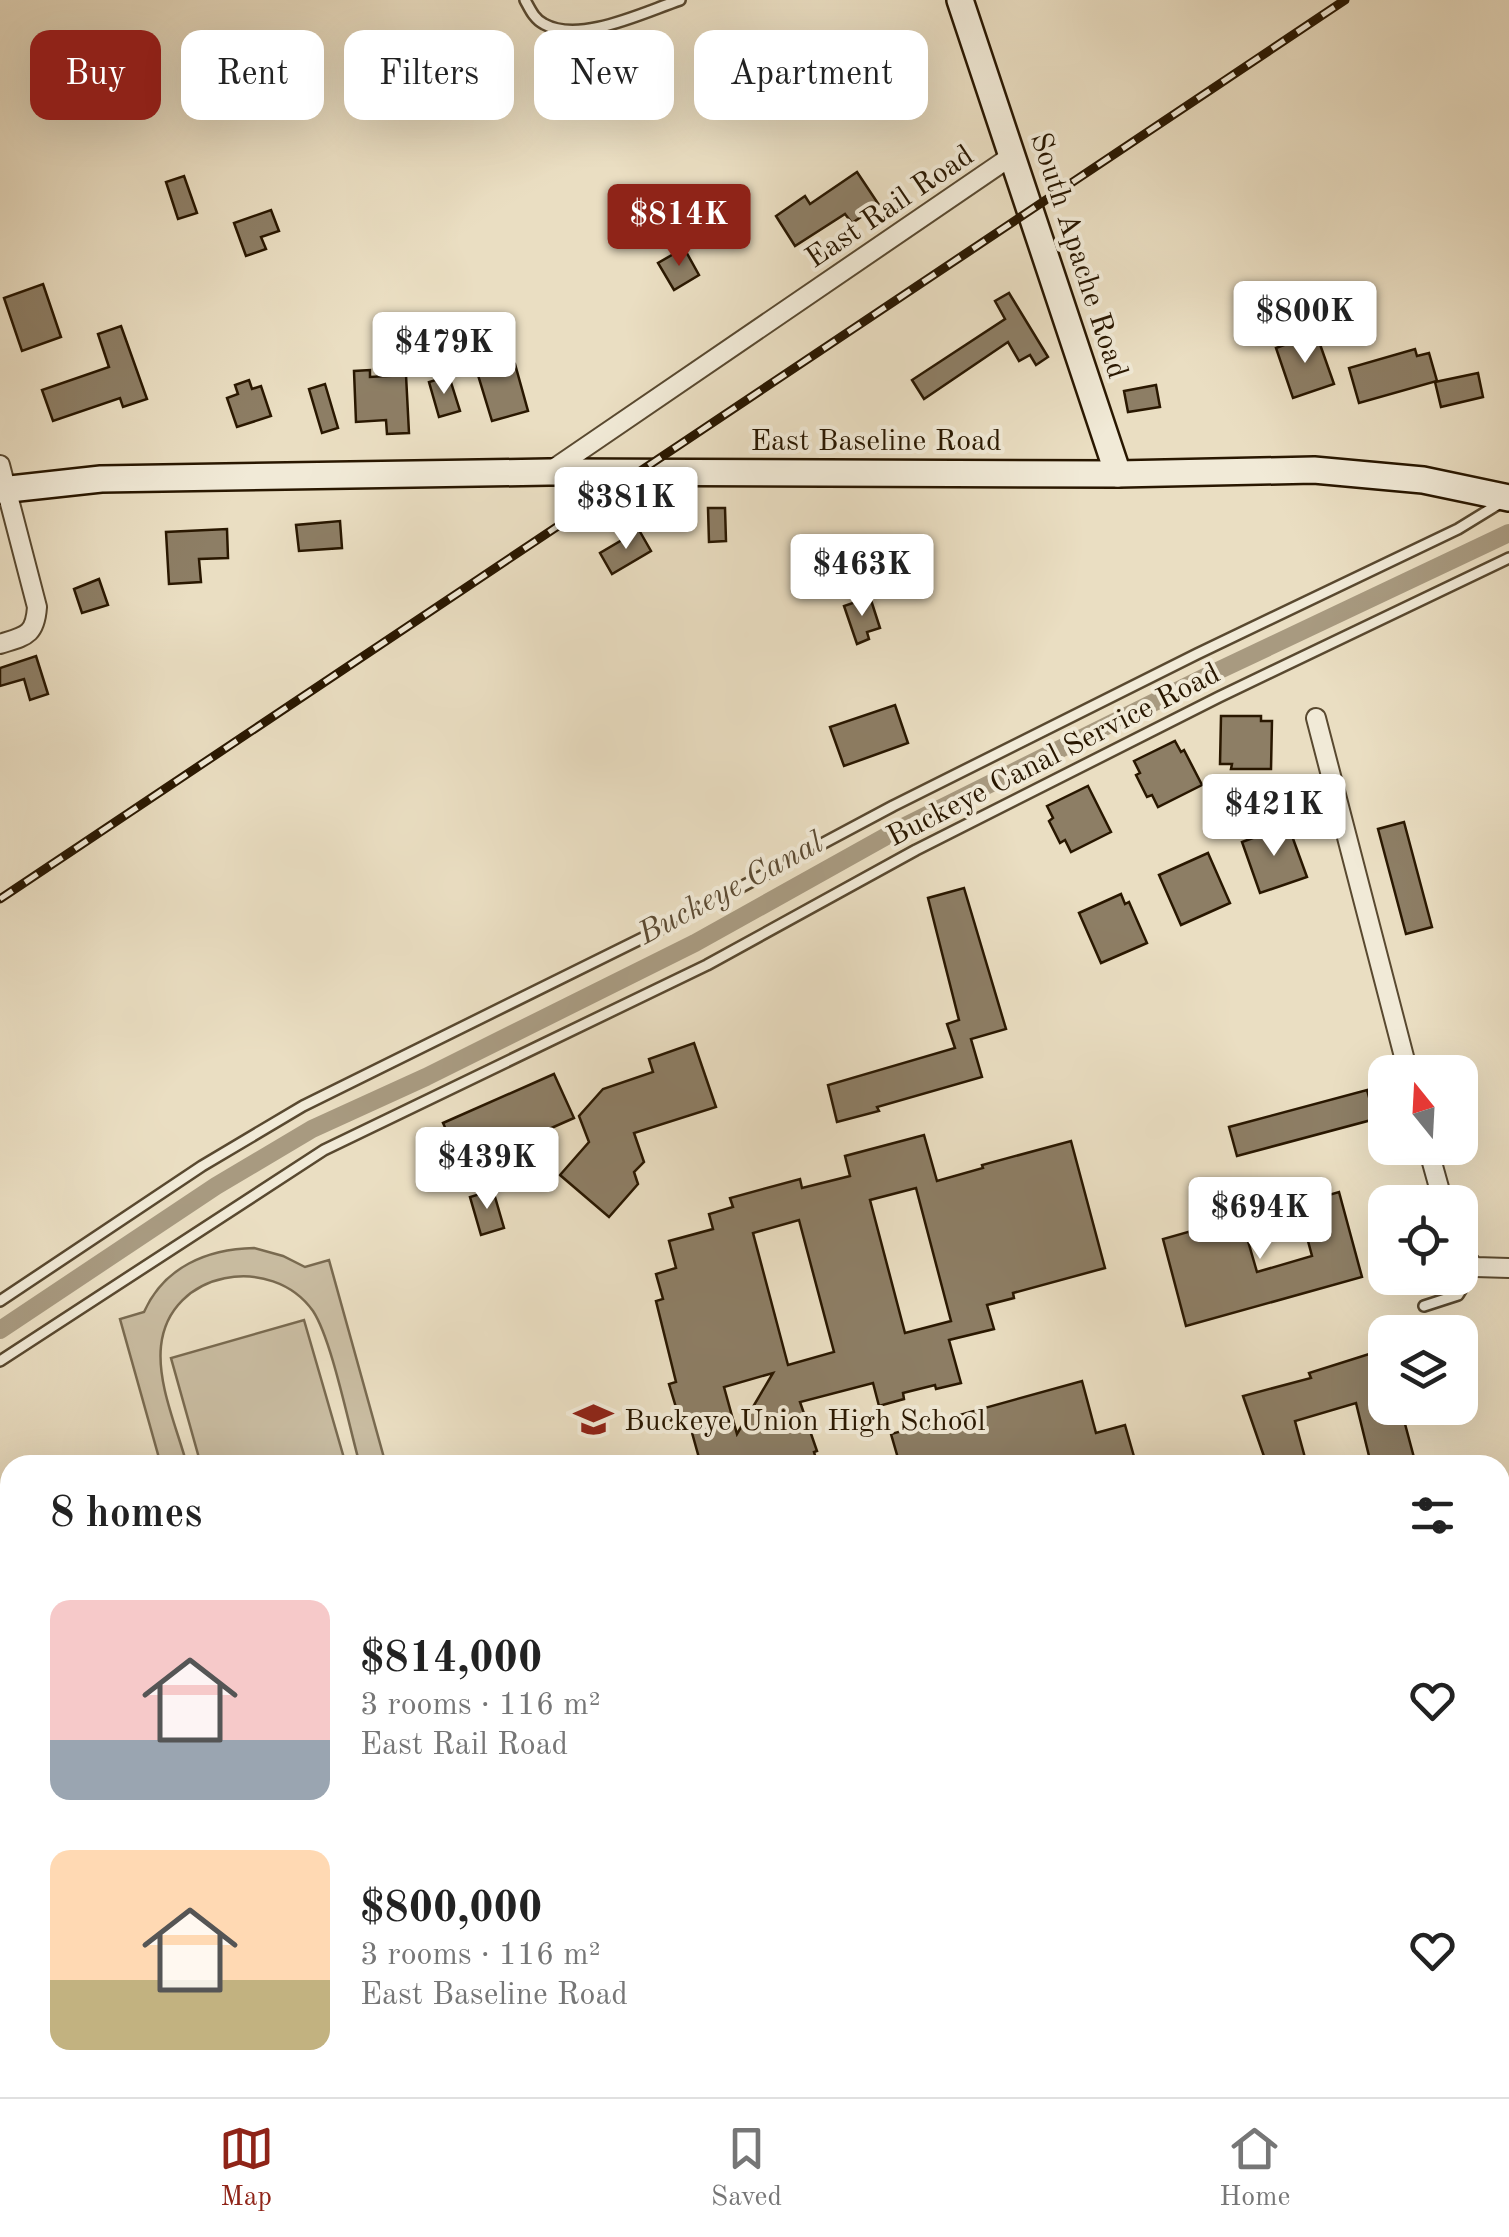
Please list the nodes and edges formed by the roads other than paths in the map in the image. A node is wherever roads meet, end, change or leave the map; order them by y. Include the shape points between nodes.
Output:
1 (525, 0) edge
2 (680, 0) edge
3 (960, 0) edge
4 (1013, 155) junction
5 (548, 472) junction
6 (1118, 474) junction
7 (2, 481) edge
8 (1509, 498) edge
9 (1509, 558) edge
10 (0, 644) edge
11 (1316, 718) dead end
12 (1404, 1055) edge
13 (1478, 1267) edge
14 (1509, 1268) edge
15 (1458, 1295) edge
16 (0, 1301) edge
17 (1424, 1306) dead end
18 (0, 1360) edge

1 - 2 lane via 547,26 592,30
3 - 4 main road, South Apache Road
4 - 5 street, East Rail Road
4 - 6 main road, South Apache Road
5 - 6 main road, East Baseline Road
5 - 7 main road, East Baseline Road
6 - 8 main road, East Baseline Road via 1314,470 1424,480
7 - 10 street via 37,607 30,633
8 - 16 lane, Buckeye Canal Service Road via 303,1106
9 - 18 lane, Buckeye Canal Service Road via 1219,697 707,964 324,1150
11 - 12 street
13 - 14 street
15 - 17 lane

